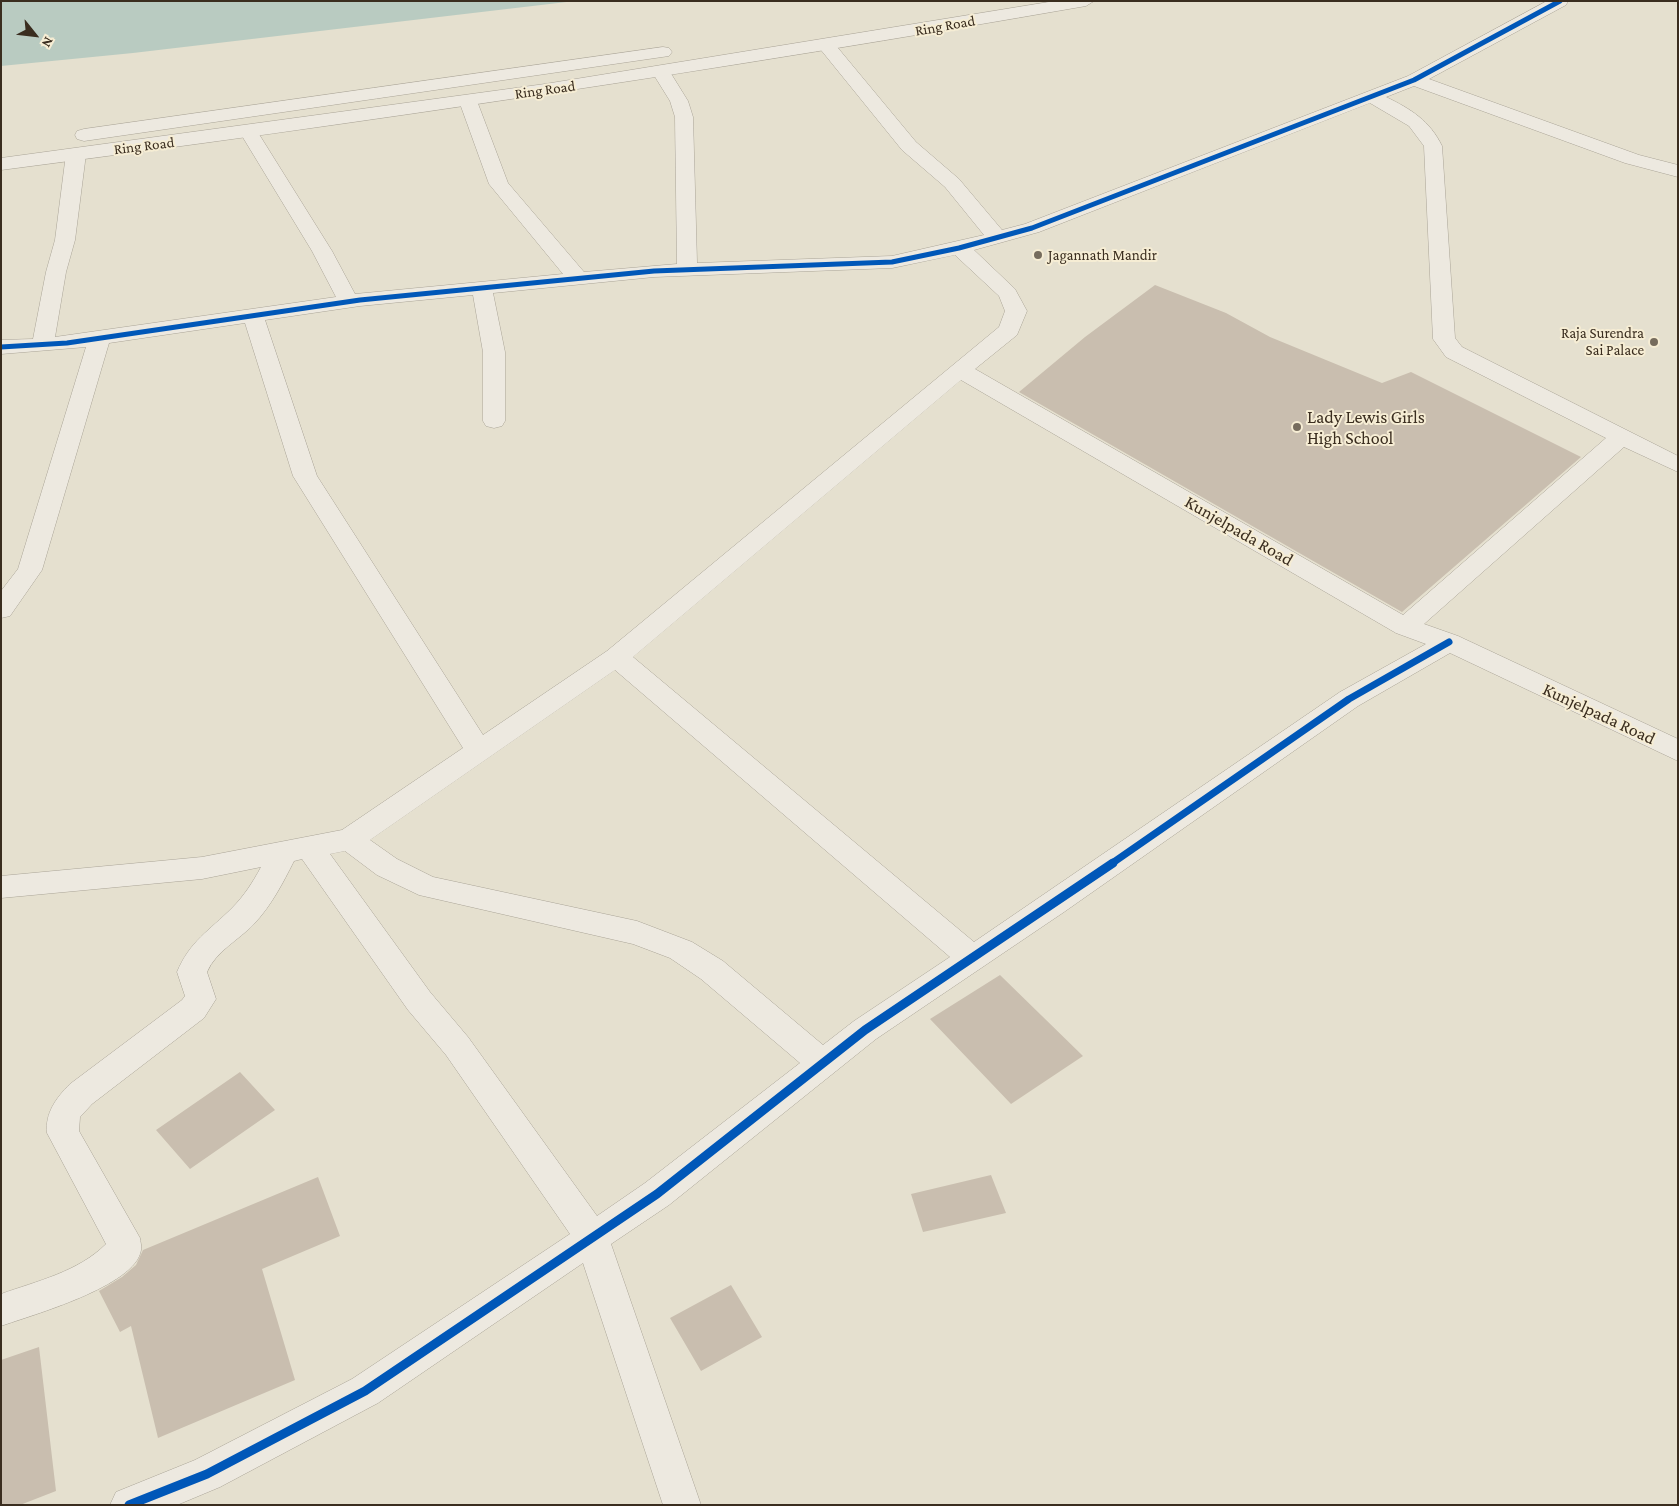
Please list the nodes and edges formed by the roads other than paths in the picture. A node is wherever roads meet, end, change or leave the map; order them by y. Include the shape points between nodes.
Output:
1 (991, 1) edge
2 (1082, 2) edge
3 (1544, 4) edge
4 (848, 24) dead end
5 (827, 46) junction
6 (676, 51) dead end
7 (661, 72) junction
8 (1414, 80) junction
9 (1372, 97) junction
10 (468, 101) junction
11 (248, 132) junction
12 (73, 146) junction
13 (1, 164) edge
14 (1678, 171) edge
15 (996, 236) junction
16 (959, 248) junction
17 (687, 270) junction
18 (578, 278) junction
19 (482, 288) junction
20 (348, 301) junction
21 (253, 316) junction
22 (99, 338) junction
23 (43, 345) junction
24 (1, 347) edge
25 (960, 370) junction
26 (494, 421) dead end
27 (1621, 437) junction
28 (1678, 465) edge
29 (1, 610) edge
30 (1405, 627) junction
31 (1449, 642) junction
32 (616, 657) junction
33 (478, 751) junction
34 (1678, 751) edge
35 (350, 839) junction
36 (296, 849) junction
37 (1, 887) edge
38 (972, 958) junction
39 (822, 1063) junction
40 (592, 1237) junction
41 (1, 1310) edge
42 (129, 1505) edge
43 (682, 1505) edge

1 - 4 street, Ring Road
2 - 5 street, Ring Road
3 - 8 street
5 - 7 street, Ring Road
5 - 15 street via 909,146 952,183
6 - 12 street, Ring Road
7 - 10 street, Ring Road
7 - 17 street via 684,117
8 - 9 street
8 - 14 street via 1606,150
9 - 15 street via 1032,228
9 - 27 street via 1415,119 1433,146 1444,339 1454,352 1468,360
10 - 11 street, Ring Road
10 - 18 street via 499,184
11 - 12 street, Ring Road
11 - 20 street via 322,251
12 - 13 street, Ring Road
12 - 23 street via 65,240
15 - 16 street
16 - 17 street via 892,262
16 - 25 street via 1008,292 1016,311 1009,330
17 - 18 street
18 - 19 street
19 - 20 street
19 - 26 street via 494,352
20 - 21 street
21 - 22 street
21 - 33 street via 305,476
22 - 23 street
22 - 29 street via 30,570
23 - 24 street
25 - 30 street, Kunjelpada Road
25 - 32 street
27 - 28 street
27 - 30 street
30 - 31 street, Kunjelpada Road
31 - 34 street, Kunjelpada Road
31 - 38 street via 1349,699
32 - 33 street
32 - 38 street
33 - 35 street
35 - 36 street
35 - 39 street via 401,877 429,887 638,933 681,950 712,970
36 - 37 street via 202,868
36 - 40 street via 457,1046
36 - 41 street via 242,917 206,949 195,964 192,972 200,999 193,1009 81,1094 66,1109 61,1121 63,1133 123,1238 124,1250 97,1274
38 - 39 street
39 - 40 street via 657,1194
40 - 42 street via 365,1391 207,1474
40 - 43 street

